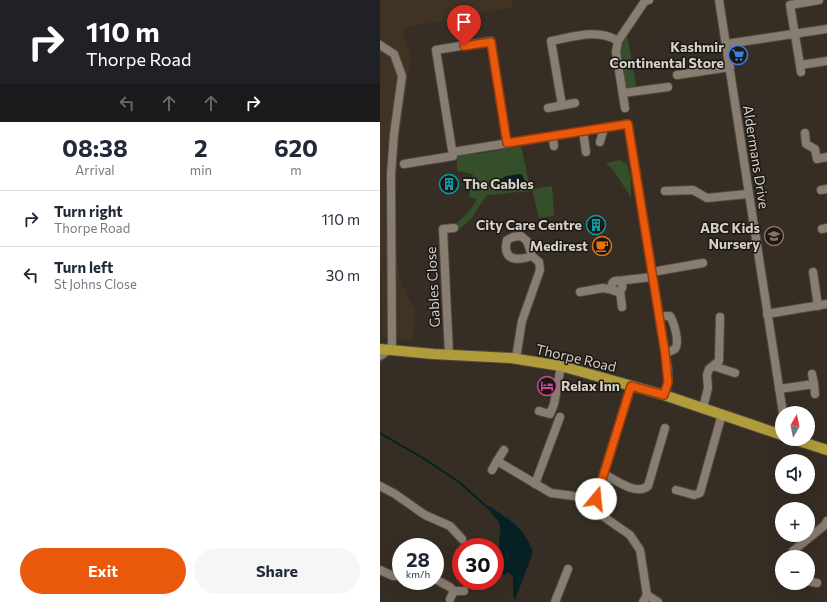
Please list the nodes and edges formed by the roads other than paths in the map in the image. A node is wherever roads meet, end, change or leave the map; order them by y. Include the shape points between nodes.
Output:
1 (646, 0) edge
2 (719, 0) edge
3 (819, 0) edge
4 (827, 29) edge
5 (795, 34) junction
6 (618, 41) junction
7 (726, 44) junction
8 (380, 45) edge
9 (827, 61) edge
10 (730, 68) junction
11 (677, 75) dead end
12 (668, 87) dead end
13 (623, 94) junction
14 (575, 103) dead end
15 (564, 105) junction
16 (548, 108) dead end
17 (625, 108) dead end
18 (583, 131) junction
19 (805, 133) dead end
20 (507, 143) junction
21 (452, 152) junction
22 (586, 152) dead end
23 (827, 158) edge
24 (404, 164) dead end
25 (665, 191) dead end
26 (748, 194) junction
27 (454, 228) dead end
28 (532, 256) dead end
29 (703, 263) dead end
30 (813, 272) dead end
31 (652, 275) junction
32 (580, 292) dead end
33 (827, 304) edge
34 (818, 306) junction
35 (767, 314) junction
36 (659, 316) junction
37 (720, 317) dead end
38 (387, 350) edge
39 (665, 353) junction
40 (450, 354) junction
41 (380, 356) edge
42 (516, 358) junction
43 (561, 366) junction
44 (713, 366) junction
45 (735, 373) dead end
46 (812, 374) dead end
47 (814, 384) junction
48 (631, 386) junction
49 (779, 389) junction
50 (815, 394) dead end
51 (664, 395) junction
52 (782, 406) edge
53 (703, 408) junction
54 (539, 411) dead end
55 (722, 414) junction
56 (560, 417) dead end
57 (665, 428) dead end
58 (775, 433) edge
59 (815, 446) edge
60 (504, 450) dead end
61 (827, 450) edge
62 (497, 461) junction
63 (492, 470) dead end
64 (604, 474) junction
65 (535, 484) junction
66 (380, 486) edge
67 (676, 490) dead end
68 (596, 499) junction
69 (827, 521) edge
70 (461, 538) edge
71 (794, 550) edge
72 (568, 569) dead end
73 (380, 570) edge
74 (392, 576) edge
75 (444, 584) edge
76 (454, 591) junction
77 (464, 591) dead end
78 (645, 598) edge
79 (450, 599) dead end
80 (555, 602) edge
81 (658, 602) edge

1 - 6 street
2 - 7 street, Aldermans Drive
3 - 5 street via 790,5
4 - 5 street
5 - 7 street
5 - 9 street via 800,68
6 - 13 street via 616,52
6 - 15 street via 603,34 551,41
7 - 10 street, Aldermans Drive
8 - 38 street via 394,54 402,76 391,174
10 - 11 street
10 - 26 street, Aldermans Drive
12 - 13 street
13 - 17 street
14 - 15 street
15 - 16 street
18 - 20 street via 552,140
18 - 22 street
18 - 31 street via 628,124
19 - 23 street via 806,144 815,150 817,159
20 - 21 street
20 - 21 street via 491,42 436,50
21 - 24 street via 453,156
25 - 26 street via 693,190 707,198
26 - 35 street, Aldermans Drive
27 - 40 street, Gables Close via 443,229
28 - 42 street via 539,262 540,270 522,321
29 - 31 street
30 - 34 street
31 - 32 street via 627,279 617,287
31 - 36 street
33 - 34 street
34 - 35 street
35 - 49 street, Aldermans Drive
36 - 39 street
36 - 39 street via 670,316 675,329 676,347
37 - 44 street via 719,361
38 - 40 main road, Thorpe Road
38 - 41 street
39 - 51 street via 668,382
40 - 42 main road, Thorpe Road
42 - 43 main road, Thorpe Road
43 - 48 main road, Thorpe Road
43 - 54 street via 550,414
44 - 45 street
44 - 53 street via 707,375 708,388
46 - 47 street
47 - 49 street
47 - 50 street
48 - 51 main road, Thorpe Road
48 - 64 street
49 - 52 street, Aldermans Drive
51 - 53 main road, Thorpe Road
53 - 55 main road, Thorpe Road
55 - 58 main road, Thorpe Road
55 - 67 street via 700,493 694,495
56 - 65 street
57 - 64 street via 648,486 637,490
59 - 61 main road
60 - 62 street
62 - 63 street
62 - 65 street
64 - 68 street
65 - 68 street via 551,493
66 - 70 street via 450,526
68 - 78 street via 604,517 630,535 640,550
69 - 71 street
72 - 80 street
73 - 74 street
75 - 76 street
76 - 77 street
76 - 79 street
78 - 81 street

